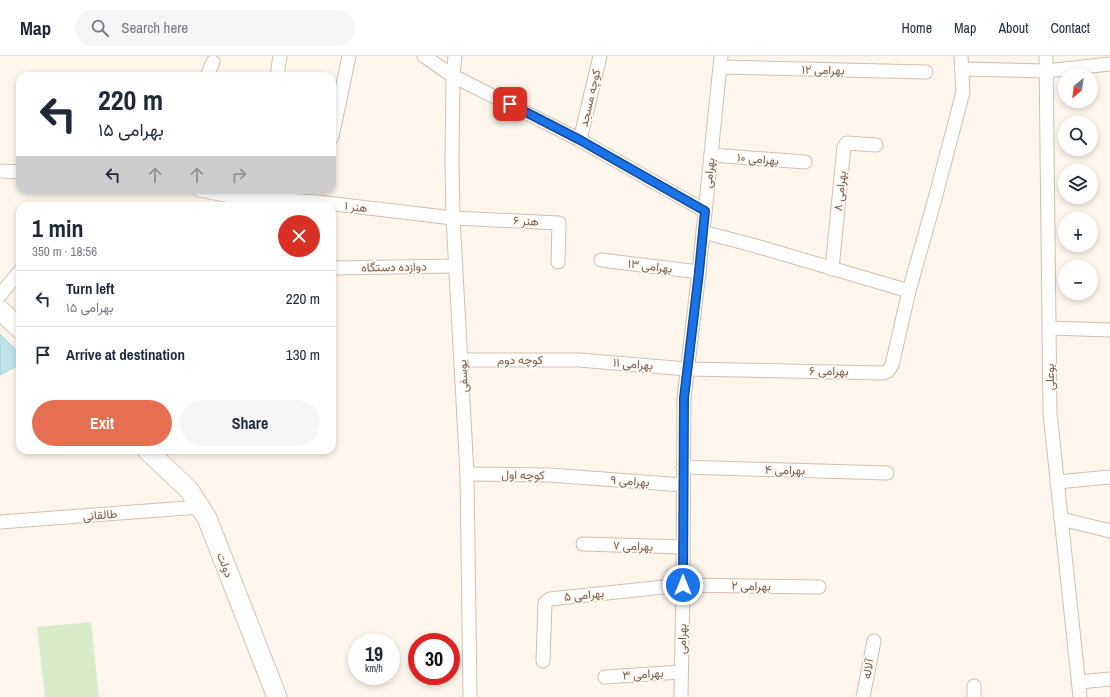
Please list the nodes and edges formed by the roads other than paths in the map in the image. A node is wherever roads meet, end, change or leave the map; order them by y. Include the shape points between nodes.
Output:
1 (280, 56) edge
2 (349, 56) edge
3 (424, 56) edge
4 (455, 56) edge
5 (600, 56) edge
6 (1046, 56) edge
7 (213, 62) dead end
8 (721, 62) edge
9 (962, 62) edge
10 (1110, 64) edge
11 (1046, 71) junction
12 (209, 72) edge
13 (278, 72) edge
14 (926, 72) dead end
15 (453, 76) junction
16 (336, 117) edge
17 (580, 140) junction
18 (876, 145) dead end
19 (711, 155) junction
20 (805, 162) dead end
21 (0, 170) edge
22 (16, 172) edge
23 (219, 194) edge
24 (320, 196) edge
25 (235, 198) edge
26 (705, 211) junction
27 (453, 218) junction
28 (703, 232) junction
29 (601, 260) dead end
30 (558, 262) dead end
31 (456, 266) junction
32 (336, 268) edge
33 (832, 269) junction
34 (699, 272) junction
35 (16, 276) edge
36 (909, 291) junction
37 (0, 295) edge
38 (0, 310) edge
39 (16, 325) edge
40 (1049, 328) junction
41 (1110, 330) edge
42 (462, 360) junction
43 (579, 360) joint
44 (687, 368) junction
45 (151, 454) edge
46 (683, 468) junction
47 (887, 473) dead end
48 (467, 474) junction
49 (578, 477) joint
50 (1110, 477) edge
51 (1057, 482) junction
52 (683, 485) junction
53 (200, 508) junction
54 (1061, 519) junction
55 (0, 522) edge
56 (1110, 531) edge
57 (583, 544) dead end
58 (683, 547) junction
59 (683, 585) junction
60 (818, 587) dead end
61 (874, 641) dead end
62 (543, 661) dead end
63 (681, 672) junction
64 (605, 677) dead end
65 (1110, 679) edge
66 (1079, 682) junction
67 (277, 697) edge
68 (470, 697) edge
69 (681, 697) edge
70 (863, 697) edge
71 (1080, 697) edge

1 - 13 street
2 - 16 street
3 - 15 street
4 - 15 street, یوسفی
5 - 17 street, کوچه مسجد
6 - 11 street, بوعلی
7 - 12 street
8 - 14 street, بهرامی ۱۲
8 - 19 street, بهرامی
9 - 11 street
9 - 36 street, بهرامی ۶ via 963,92
10 - 11 street
11 - 40 street, بوعلی
15 - 17 street
15 - 27 street, یوسفی
17 - 26 street
18 - 33 street, بهرامی ۸ via 847,143 844,147
19 - 20 street, بهرامی ۱۰
19 - 26 street, بهرامی
21 - 22 street
23 - 25 street, هنر ۱
24 - 25 street, هنر ۱
24 - 27 street, هنر ۱
26 - 28 street, بهرامی
27 - 30 street, هنر ۶ via 559,223
27 - 31 street, یوسفی
28 - 33 street
28 - 34 street, بهرامی
29 - 34 street, بهرامی ۱۳
31 - 32 street, دوازده دستگاه
31 - 42 street, یوسفی
33 - 36 street
34 - 44 street, بهرامی
35 - 37 street
36 - 44 street, بهرامی ۶ via 892,365 883,373
38 - 39 main road
40 - 41 street
40 - 51 street, بوعلی via 1050,413
42 - 43 street, کوچه دوم
42 - 48 street, یوسفی
43 - 44 street, بهرامی ۱۱
44 - 46 street, بهرامی
45 - 53 main road, دولت via 189,490
46 - 47 street, بهرامی ۴
46 - 52 street, بهرامی
48 - 49 street, کوچه اول
48 - 68 street, یوسفی
49 - 52 street, بهرامی ۹
50 - 51 street
51 - 54 street, بوعلی
52 - 58 street, بهرامی
53 - 55 street, طالقانی
53 - 67 main road, دولت via 207,518
54 - 56 street
54 - 66 street, بوعلی
57 - 58 street, بهرامی ۷
58 - 59 street, بهرامی
59 - 60 street, بهرامی ۲
59 - 62 street, بهرامی ۵ via 548,600 545,603
59 - 63 street, بهرامی
61 - 70 street, آلاله
63 - 64 street, بهرامی ۳
63 - 69 street, بهرامی
65 - 66 street
66 - 71 street, بوعلی

